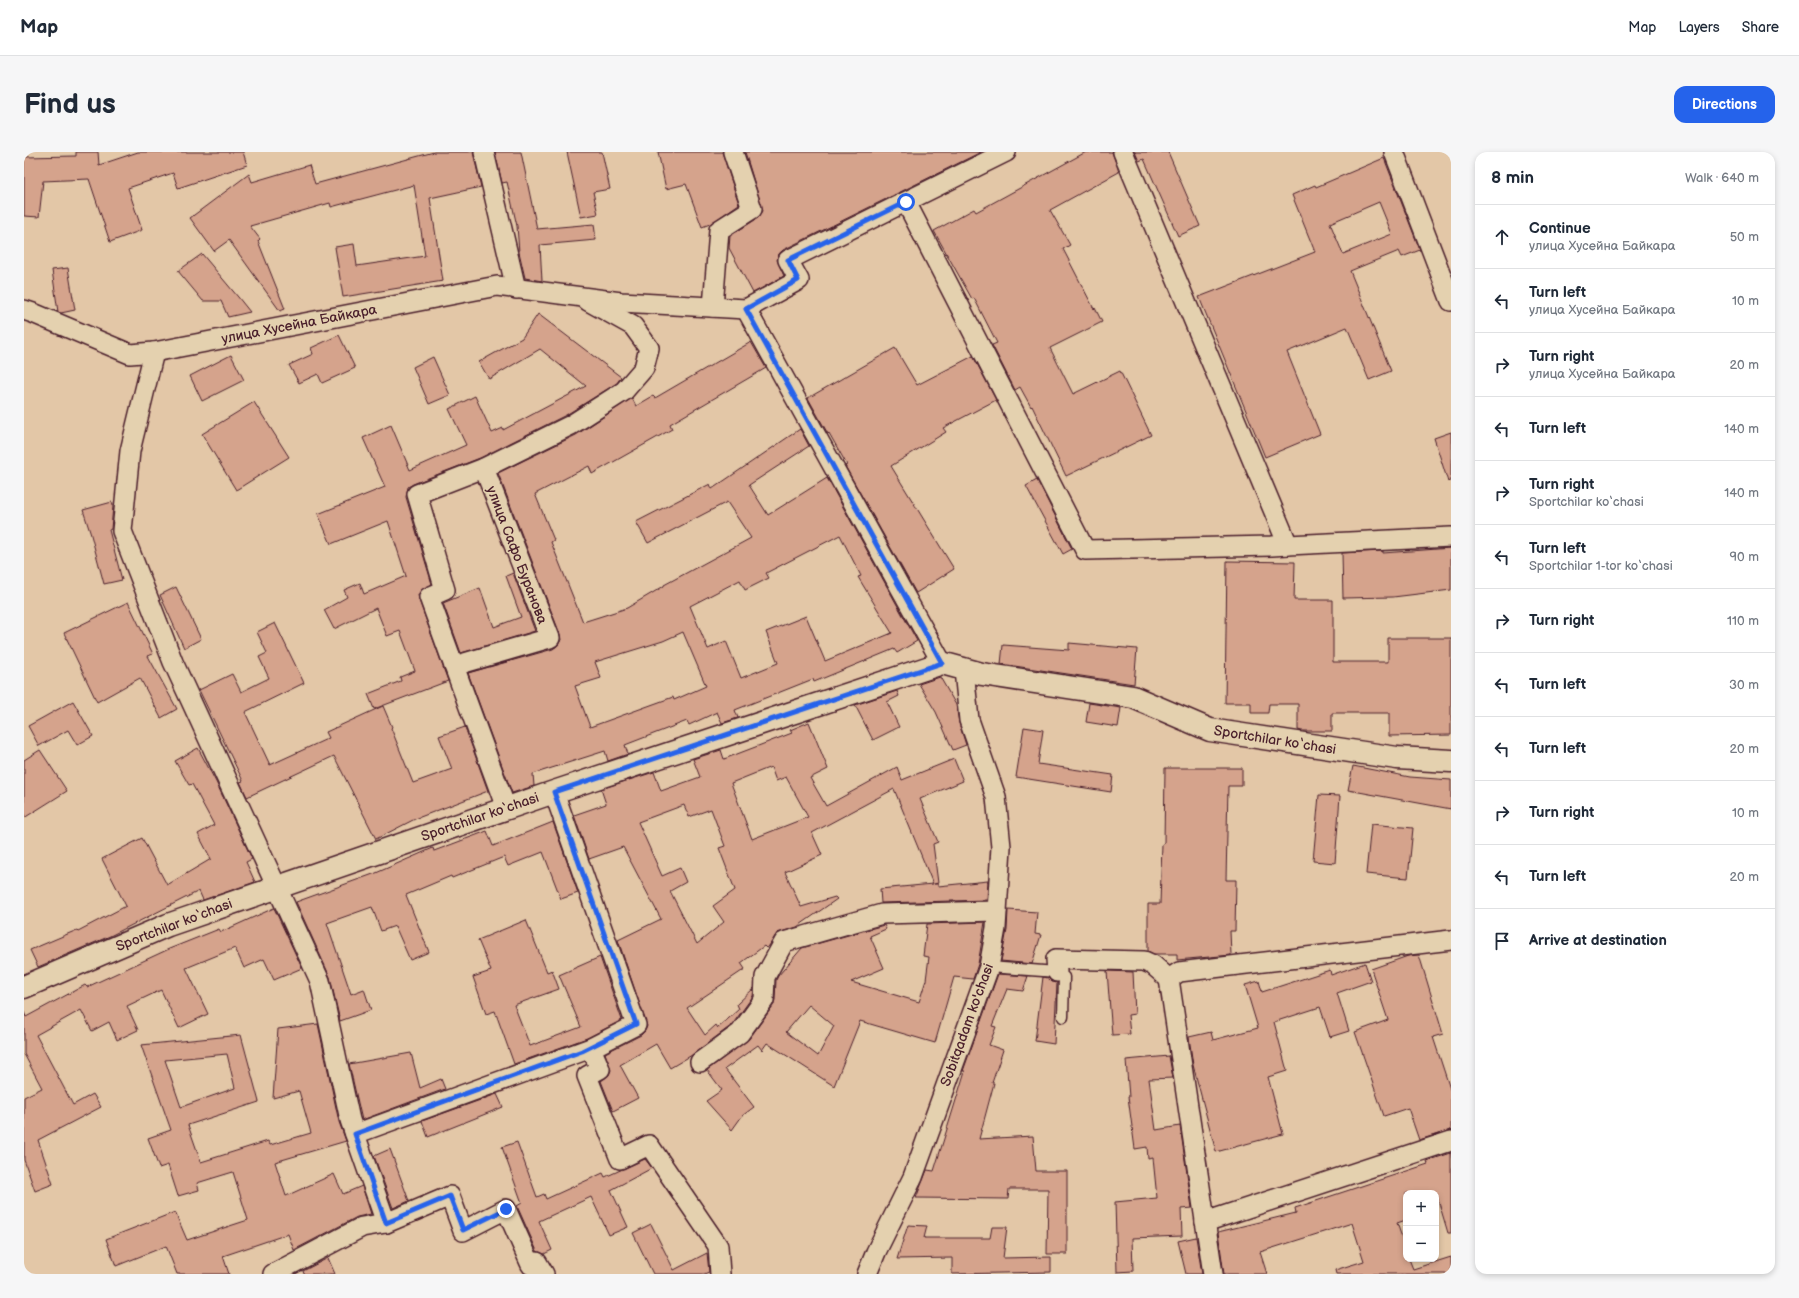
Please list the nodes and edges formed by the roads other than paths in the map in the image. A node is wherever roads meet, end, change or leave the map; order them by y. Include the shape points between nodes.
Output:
1 (484, 152) edge
2 (733, 152) edge
3 (1006, 152) edge
4 (1122, 152) edge
5 (1394, 152) edge
6 (906, 202) junction
7 (516, 289) junction
8 (580, 297) junction
9 (1451, 301) edge
10 (713, 307) junction
11 (746, 309) junction
12 (24, 310) edge
13 (154, 352) junction
14 (644, 368) joint
15 (484, 468) junction
16 (1451, 537) edge
17 (1288, 545) junction
18 (942, 663) junction
19 (454, 666) junction
20 (964, 670) junction
21 (1451, 761) edge
22 (554, 792) junction
23 (506, 808) junction
24 (277, 887) junction
25 (997, 911) junction
26 (1451, 940) edge
27 (989, 967) junction
28 (1057, 972) junction
29 (1169, 979) junction
30 (24, 987) edge
31 (1064, 1017) dead end
32 (586, 1050) junction
33 (700, 1062) dead end
34 (355, 1134) junction
35 (1451, 1141) edge
36 (1205, 1222) junction
37 (386, 1223) junction
38 (541, 1268) edge
39 (273, 1274) edge
40 (720, 1274) edge
41 (867, 1274) edge
42 (1213, 1274) edge

1 - 7 street
2 - 10 street via 752,209 719,230
3 - 6 street
4 - 17 street
5 - 9 street
6 - 11 street via 788,260 798,280
6 - 17 street via 1085,550
7 - 8 street, улица Хусейна Байкара
7 - 13 street, улица Хусейна Байкара via 497,286
8 - 10 street, улица Хусейна Байкара
8 - 14 street, улица Хусейна Байкара via 633,326 649,348
10 - 11 street, улица Хусейна Байкара
11 - 18 street
12 - 13 street, улица Хусейна Байкара via 130,354
13 - 24 street via 130,450 122,531 173,662
14 - 15 street, улица Сафо Буранова via 624,391 571,425
15 - 19 street, улица Сафо Буранова via 417,494 445,590 429,597
15 - 19 street, улица Сафо Буранова via 550,638
16 - 17 street
18 - 20 street
18 - 22 street, Sportchilar ko‘chasi
19 - 23 street, улица Сафо Буранова
20 - 21 street, Sportchilar ko‘chasi via 1132,696 1210,730 1397,758
20 - 25 street, Sobitqadam ko'chasi via 969,720 996,797 1001,848
22 - 23 street, Sportchilar ko‘chasi
22 - 32 street via 636,1024
23 - 24 street, Sportchilar ko‘chasi
24 - 30 street, Sportchilar ko‘chasi via 168,925
24 - 34 street via 320,981
25 - 27 street, Sobitqadam ko'chasi
25 - 33 street via 882,914 784,942 765,977 764,1000 740,1033
26 - 29 street via 1179,972
27 - 28 lane
27 - 41 street, Sobitqadam ko'chasi via 913,1177
28 - 29 street via 1056,959 1144,961 1153,965
28 - 31 lane via 1064,977
29 - 36 street
32 - 34 street
32 - 40 street via 600,1069 587,1076 620,1159 649,1145 718,1246
34 - 37 street
35 - 36 street
36 - 42 street
37 - 38 street via 450,1196 463,1230 506,1209 531,1265
37 - 39 street via 362,1227

